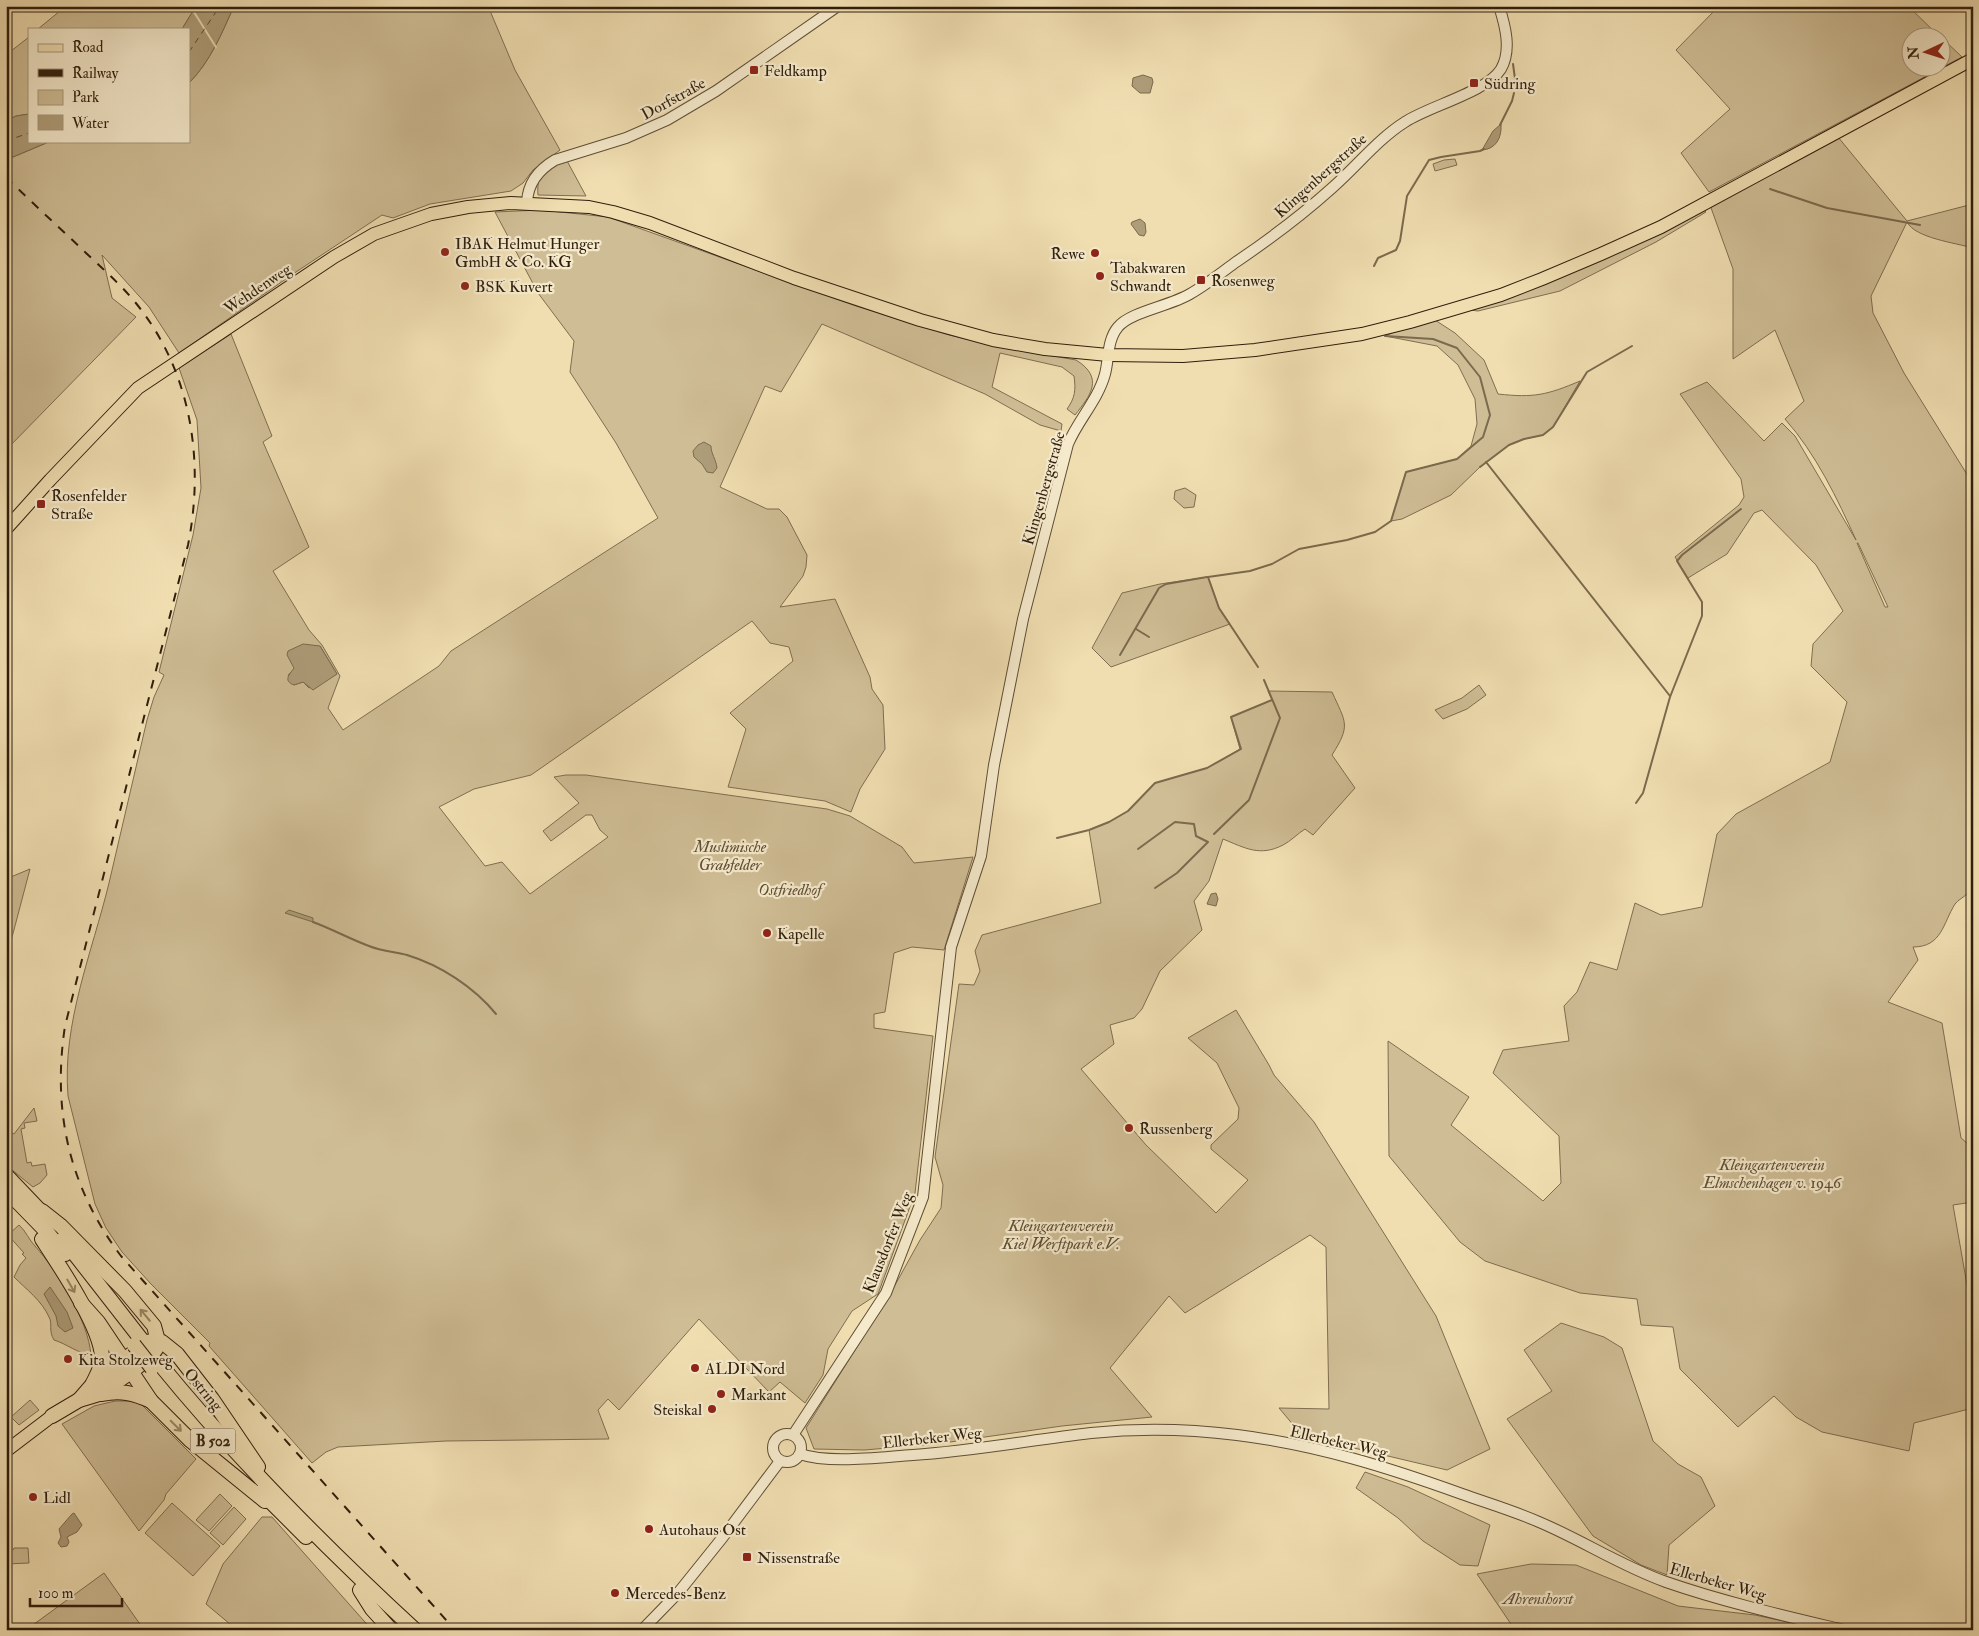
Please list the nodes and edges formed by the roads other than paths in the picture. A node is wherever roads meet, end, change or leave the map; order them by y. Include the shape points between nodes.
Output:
1 (838, 6) edge
2 (1499, 6) edge
3 (1973, 59) edge
4 (527, 202) junction
5 (1108, 355) junction
6 (6, 529) edge
7 (952, 947) joint
8 (6, 1175) edge
9 (6, 1190) edge
10 (37, 1215) junction
11 (81, 1303) junction
12 (158, 1341) junction
13 (156, 1365) junction
14 (127, 1366) junction
15 (95, 1390) junction
16 (151, 1401) junction
17 (52, 1416) joint
18 (793, 1435) junction
19 (6, 1451) edge
20 (800, 1454) junction
21 (780, 1460) junction
22 (271, 1489) junction
23 (278, 1510) junction
24 (364, 1587) junction
25 (390, 1630) edge
26 (404, 1630) edge
27 (415, 1630) edge
28 (428, 1630) edge
29 (642, 1630) edge
30 (1844, 1630) edge

1 - 4 street, Dorfstraße via 716,91 667,120 633,136 545,166 527,192
2 - 5 street, Klingenbergstraße via 1506,44 1505,58 1496,74 1483,84 1407,120 1291,223 1190,294 1125,320 1111,341
3 - 5 main road, Wehdenweg via 1660,227 1501,295 1410,322 1317,342 1220,353
4 - 5 main road, Wehdenweg via 589,207 650,223 794,278 957,331 1045,349
4 - 6 main road, Wehdenweg via 431,214 374,234 334,257 138,388
5 - 7 street, Klingenbergstraße via 1102,384 1068,444 1033,576 994,764 981,856
7 - 18 street, Klausdorfer Weg via 924,1197 886,1293
8 - 10 highway, Ostring / B 502
9 - 10 highway, Ostring / B 502
10 -> 11 highway via 40,1236
12 -> 10 highway via 154,1326 125,1291 61,1226
10 - 13 highway, Ostring / B 502
11 - 14 highway via 98,1322
11 - 15 highway via 101,1352
12 - 14 highway via 152,1356
12 - 22 highway via 177,1354 212,1399
13 - 22 highway, Ostring / B 502
13 - 23 highway, Ostring / B 502 via 208,1435
14 - 15 highway
14 - 16 highway
15 - 16 highway via 125,1392
15 - 17 highway
16 -> 23 highway via 210,1457
17 - 19 main road
18 - 20 street via 801,1443
18 - 21 street via 786,1433 774,1441 774,1454
20 - 21 street via 791,1462
20 - 30 street, Ellerbeker Weg via 812,1458 865,1459 1093,1433 1149,1430 1207,1432 1267,1440 1388,1468 1537,1521 1635,1570 1667,1582
21 - 29 street via 678,1593
22 - 24 highway, Ostring / B 502
23 - 24 highway, Ostring / B 502
24 - 25 highway via 372,1609
24 - 26 highway, Ostring / B 502
24 - 27 highway, Ostring / B 502
24 - 28 highway via 387,1597

